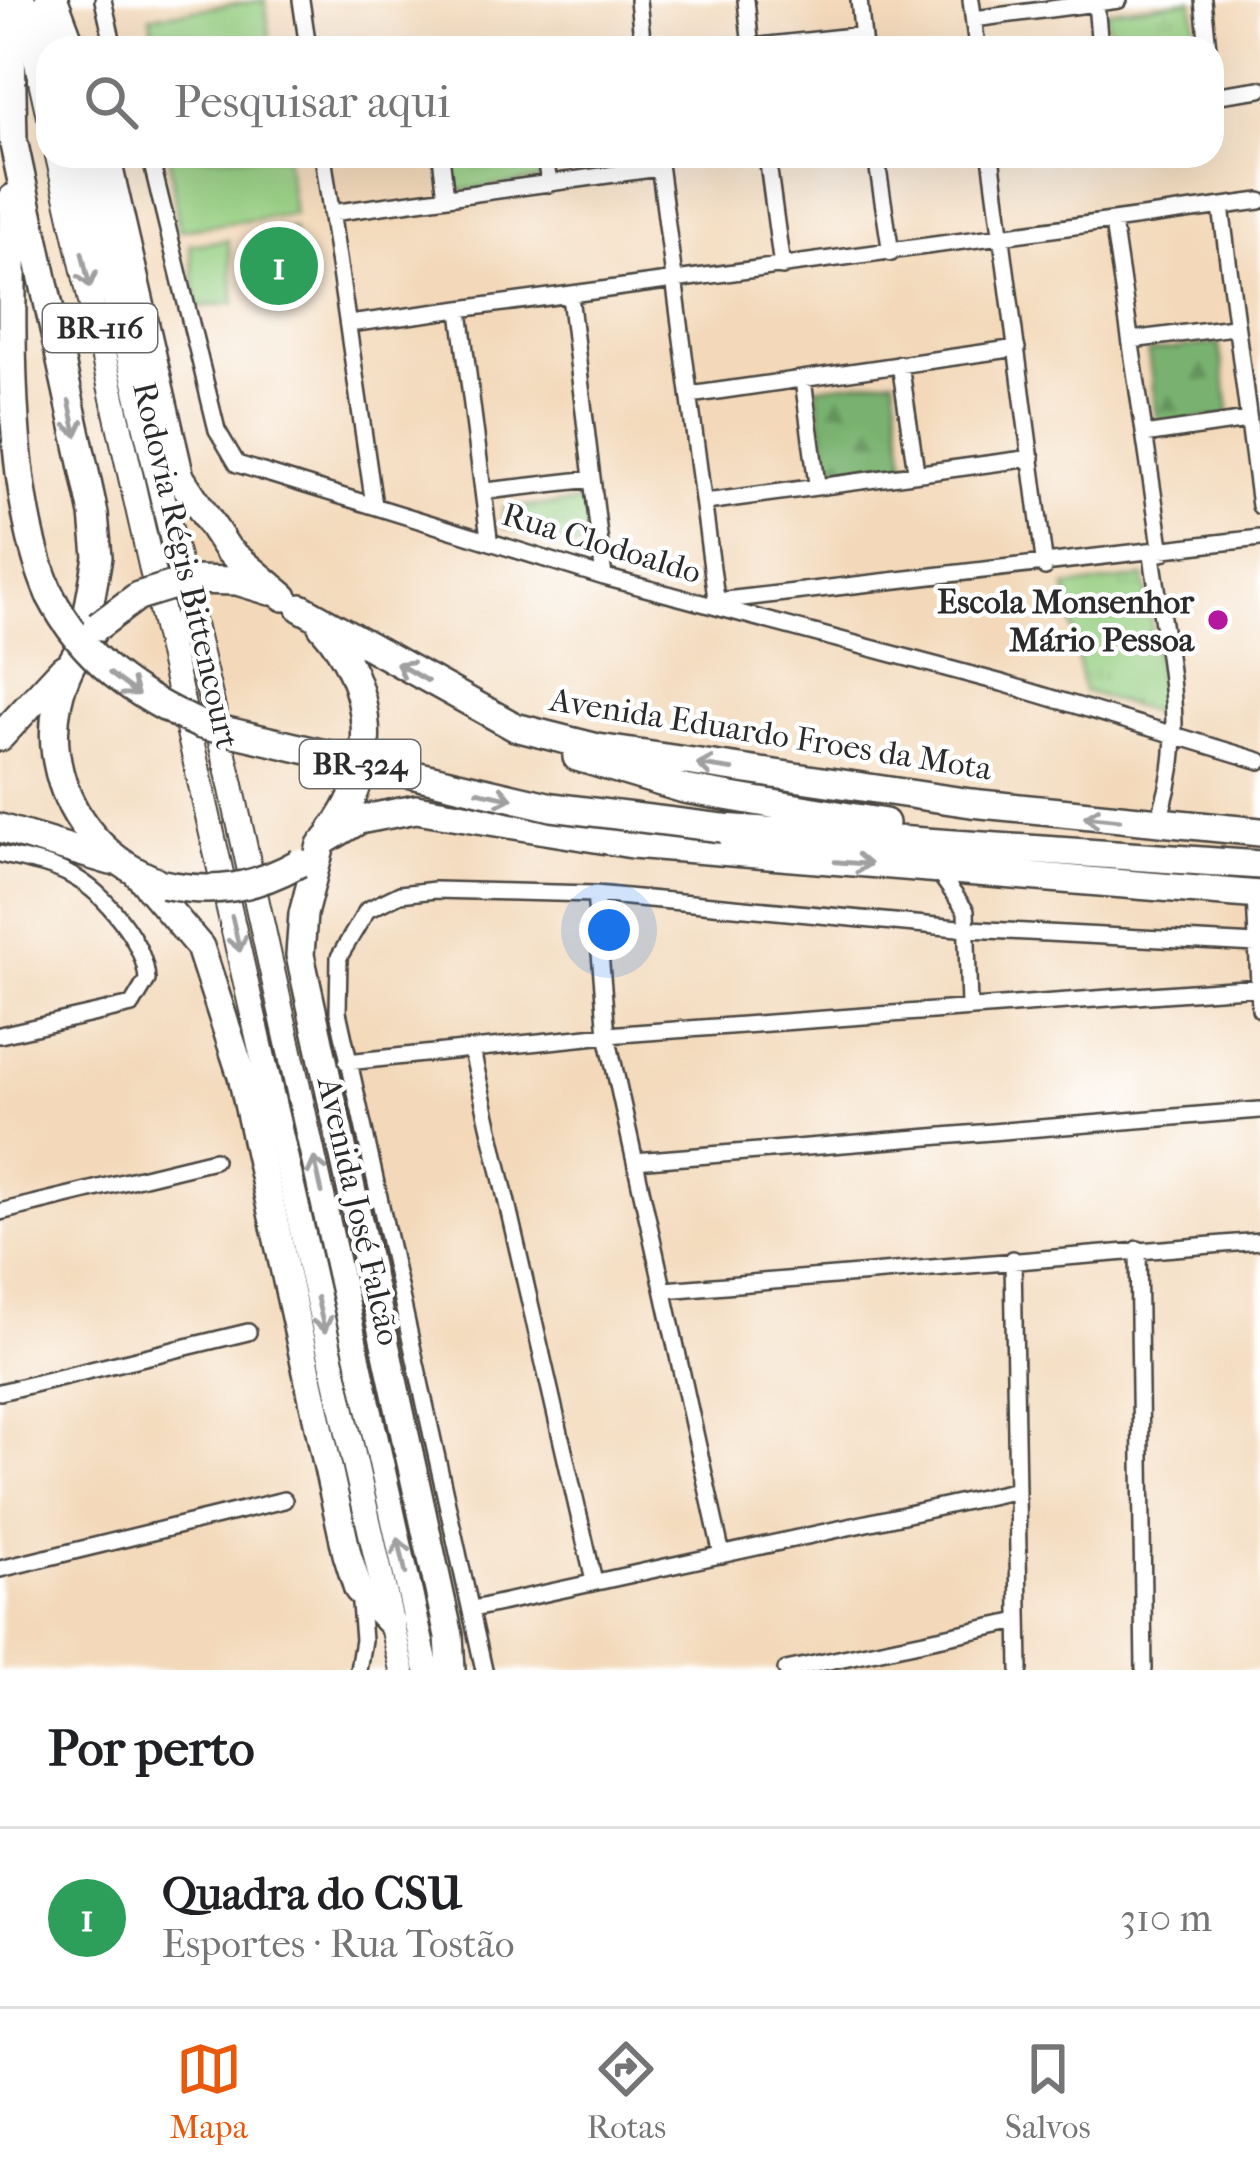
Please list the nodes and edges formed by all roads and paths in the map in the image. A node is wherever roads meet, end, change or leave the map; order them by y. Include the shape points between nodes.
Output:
1 (10, 0) edge
2 (23, 0) edge
3 (45, 0) edge
4 (54, 0) edge
5 (103, 0) edge
6 (302, 0) edge
7 (638, 0) edge
8 (746, 0) edge
9 (859, 0) edge
10 (971, 0) edge
11 (1119, 0) edge
12 (1203, 0) edge
13 (1096, 3) edge
14 (974, 19) junction
15 (53, 36) edge
16 (68, 36) edge
17 (111, 36) edge
18 (306, 36) edge
19 (642, 36) edge
20 (750, 36) edge
21 (863, 36) edge
22 (976, 36) edge
23 (1099, 36) edge
24 (1207, 36) edge
25 (36, 58) edge
26 (1260, 89) edge
27 (1224, 94) edge
28 (14, 140) junction
29 (61, 168) edge
30 (84, 168) edge
31 (109, 168) edge
32 (152, 168) edge
33 (325, 168) edge
34 (443, 168) edge
35 (547, 168) edge
36 (628, 168) edge
37 (659, 168) edge
38 (768, 168) edge
39 (878, 168) edge
40 (993, 168) edge
41 (549, 184) junction
42 (446, 197) junction
43 (1260, 201) edge
44 (1221, 207) junction
45 (331, 213) junction
46 (1113, 223) junction
47 (1003, 239) junction
48 (891, 253) junction
49 (13, 254) junction
50 (782, 267) junction
51 (675, 282) junction
52 (0, 285) edge
53 (571, 296) junction
54 (460, 311) junction
55 (349, 324) junction
56 (1233, 327) junction
57 (16, 338) joint
58 (1131, 340) junction
59 (1017, 348) junction
60 (901, 364) junction
61 (803, 380) junction
62 (690, 395) junction
63 (1247, 420) junction
64 (1144, 435) junction
65 (1032, 458) junction
66 (916, 471) junction
67 (592, 479) junction
68 (817, 484) junction
69 (486, 491) junction
70 (706, 502) junction
71 (374, 505) junction
72 (1260, 506) edge
73 (489, 538) junction
74 (1260, 538) edge
75 (1157, 554) junction
76 (1045, 567) junction
77 (604, 577) junction
78 (293, 603) junction
79 (717, 605) junction
80 (85, 643) junction
81 (515, 727) junction
82 (1177, 735) junction
83 (0, 736) edge
84 (1260, 760) edge
85 (227, 767) joint
86 (201, 779) joint
87 (1156, 823) junction
88 (0, 828) edge
89 (1260, 832) edge
90 (1031, 848) junction
91 (316, 849) junction
92 (0, 854) edge
93 (1260, 865) edge
94 (936, 869) junction
95 (141, 874) junction
96 (595, 893) junction
97 (1257, 895) edge
98 (969, 928) junction
99 (1257, 944) junction
100 (1259, 987) edge
101 (969, 1006) junction
102 (1260, 1009) edge
103 (0, 1035) edge
104 (607, 1035) junction
105 (472, 1051) junction
106 (347, 1062) junction
107 (1260, 1110) edge
108 (214, 1160) dead end
109 (635, 1161) junction
110 (0, 1212) edge
111 (1260, 1240) edge
112 (1138, 1249) junction
113 (1013, 1259) junction
114 (665, 1290) junction
115 (248, 1332) dead end
116 (0, 1392) edge
117 (1013, 1491) junction
118 (284, 1501) dead end
119 (722, 1555) junction
120 (0, 1569) edge
121 (594, 1582) junction
122 (358, 1589) junction
123 (473, 1609) junction
124 (1019, 1621) junction
125 (391, 1623) junction
126 (358, 1670) edge
127 (402, 1670) edge
128 (427, 1670) edge
129 (451, 1670) edge
130 (484, 1670) edge
131 (786, 1670) edge
132 (1020, 1670) edge
133 (1144, 1670) edge

1 - 28 highway, BR-116
2 - 25 main road
3 - 15 main road
4 - 16 highway
5 - 17 street
6 - 18 street
7 - 19 street
8 - 20 street
9 - 21 street
10 - 14 street
11 - 13 street
12 - 24 street
13 - 14 street
13 - 23 street
14 - 22 street
26 - 27 street
28 - 49 highway, BR-116
28 -> 80 highway, BR-116 via 94,514
29 -> 86 main road, Rodovia Régis Bittencourt / BR-116
30 - 85 main road, Rodovia Régis Bittencourt / BR-116
31 - 78 highway, BR-116 via 180,477 228,550
32 - 71 street, Rua Clodoaldo via 224,447 265,477
33 - 45 street
34 - 42 street
35 - 41 street
36 - 41 street
37 - 51 street
38 - 50 street
39 - 48 street
40 - 47 street
41 - 42 street
42 - 45 street
43 - 44 street
44 - 46 street
44 - 56 street
45 - 55 street
46 - 47 street
46 - 58 street
47 - 48 street
47 - 59 street
48 - 50 street
49 - 52 highway
49 - 57 highway, BR-116
50 - 51 street
51 - 53 street
51 - 62 street
53 - 54 street
53 - 67 street
54 - 55 street
54 - 69 street
55 - 71 street
56 - 58 street
56 - 63 street
57 -> 90 highway, BR-324, bridge via 19,473 39,571 82,644 130,689 201,725 552,807 722,829
58 - 64 street
59 - 60 street
59 - 65 street
60 - 61 street
60 - 66 street
61 - 62 street
61 - 68 street
62 - 70 street
63 - 64 street
63 - 72 street
64 - 75 street
65 - 66 street
65 - 76 street
66 - 68 street
67 - 69 street
67 - 77 street
68 - 70 street
69 - 73 street
70 - 79 street
71 - 73 street, Rua Clodoaldo
73 - 77 street, Rua Clodoaldo
74 - 75 street
75 - 76 street
75 - 82 street
76 - 79 street
77 - 79 street, Rua Clodoaldo
78 - 80 highway, Avenida Eduardo Froes da Mota, bridge via 224,580 162,586
81 -> 78 highway, Avenida Eduardo Froes da Mota / BR-324
78 - 91 highway via 342,650 364,704 364,762 350,803
79 - 82 street, Rua Clodoaldo
80 - 83 highway, Avenida Eduardo Froes da Mota
80 - 95 highway via 55,712 57,770 81,824
87 -> 81 highway, Avenida Eduardo Froes da Mota via 695,764
81 - 90 highway, BR-324 via 593,763 684,789
82 - 84 street, Rua Clodoaldo
82 - 87 street
128 -> 85 main road, Avenida José Falcão
86 -> 125 main road, Avenida José Falcão
87 - 89 highway, Avenida Eduardo Froes da Mota
88 - 95 highway
90 - 93 highway, BR-324
91 -> 94 highway, BR-324 via 359,820 416,809 632,844
91 - 95 highway, bridge via 233,888 191,890
91 - 129 highway via 300,955
92 - 103 street via 52,867 96,893 140,953 147,980 131,1005
94 - 97 highway, BR-324
94 - 98 street
95 - 122 highway via 200,947 224,1018
96 - 98 street
96 - 104 street
96 - 106 street via 435,890 400,894 367,910 335,976
97 - 99 street
98 - 99 street
98 - 101 street
99 - 100 street
100 - 101 street
100 - 102 street
101 - 104 street
104 - 105 street
104 - 109 street
105 - 106 street
105 - 121 street
106 - 123 street
107 - 109 street
108 - 110 street
109 - 114 street
111 - 112 street
112 - 113 street
112 - 133 street
113 - 114 street
113 - 117 street
114 - 119 street
115 - 116 street
117 - 119 street
117 - 124 street
118 - 120 street
119 - 121 street
121 - 123 street
122 - 125 highway
122 - 126 street
123 - 130 street
124 - 131 street
124 - 132 street
125 - 127 main road, Avenida José Falcão

